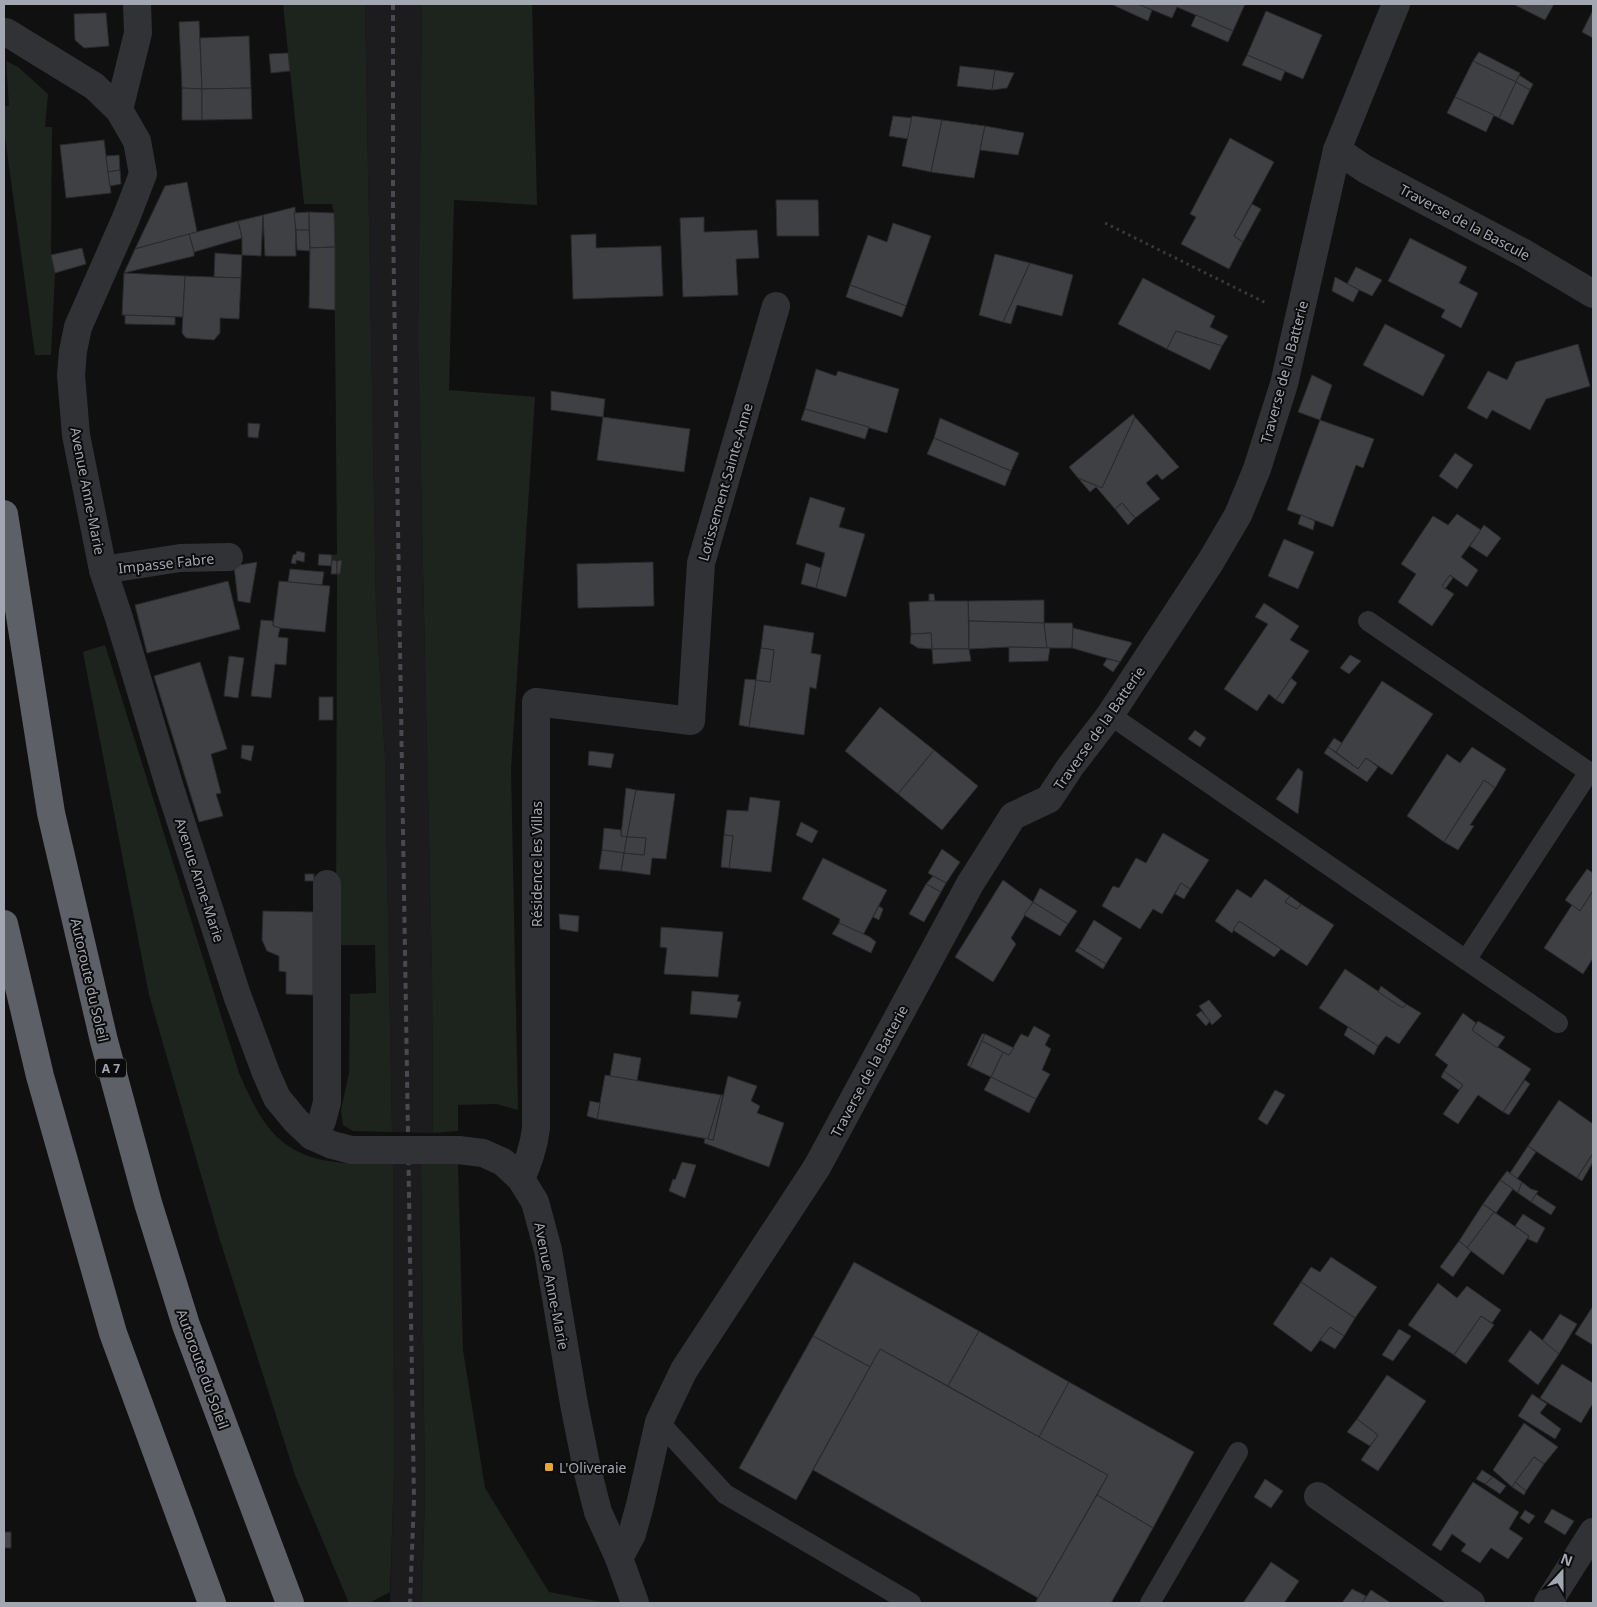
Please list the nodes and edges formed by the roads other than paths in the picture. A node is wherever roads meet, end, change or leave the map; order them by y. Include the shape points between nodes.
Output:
1 (137, 4) edge
2 (1396, 4) edge
3 (6, 32) dead end
4 (119, 110) junction
5 (1337, 150) junction
6 (1593, 294) edge
7 (776, 306) dead end
8 (4, 514) edge
9 (229, 557) dead end
10 (103, 570) junction
11 (1368, 621) dead end
12 (1110, 715) junction
13 (691, 721) joint
14 (327, 884) dead end
15 (4, 924) edge
16 (1466, 960) junction
17 (1558, 1023) dead end
18 (312, 1136) junction
19 (520, 1179) junction
20 (659, 1422) junction
21 (1238, 1452) dead end
22 (1318, 1496) dead end
23 (1593, 1532) edge
24 (619, 1558) junction
25 (212, 1603) edge
26 (290, 1603) edge
27 (635, 1603) edge
28 (911, 1603) edge
29 (1150, 1603) edge
30 (1471, 1603) edge
31 (1548, 1603) edge

1 - 4 street via 138,32
2 - 5 street, Traverse de la Batterie
3 - 4 street, Avenue Anne-Marie via 94,86
4 - 10 street, Avenue Anne-Marie via 137,141 142,174 78,327 71,375 76,435
5 - 6 street, Traverse de la Bascule via 1365,169 1524,253
5 - 12 street, Traverse de la Batterie via 1300,320 1257,470 1212,561
7 - 13 street, Lotissement Sainte-Anne via 701,563
8 - 26 highway, Autoroute du Soleil / A 7 via 51,813 104,1041 148,1203 186,1325
9 - 10 street, Impasse Fabre via 180,558
10 - 18 street, Avenue Anne-Marie via 234,986 266,1074 277,1098
11 - 16 lane via 1589,772
12 - 16 lane
12 - 20 street, Traverse de la Batterie via 1049,800 1013,816 975,876 816,1167 684,1370
13 - 19 street, Résidence les Villas via 536,702 536,1128 529,1160
14 - 18 street via 327,1102 322,1121
15 - 25 highway via 40,1076 113,1333
16 - 17 lane
18 - 19 street, Avenue Anne-Marie, bridge via 352,1150 483,1153 503,1162
19 - 24 street, Avenue Anne-Marie via 534,1202 548,1250 574,1404 598,1512
20 - 24 street, Traverse de la Batterie via 632,1534
20 - 28 lane via 725,1494
21 - 29 lane
22 - 30 street
23 - 31 street
24 - 27 street, Avenue Anne-Marie

